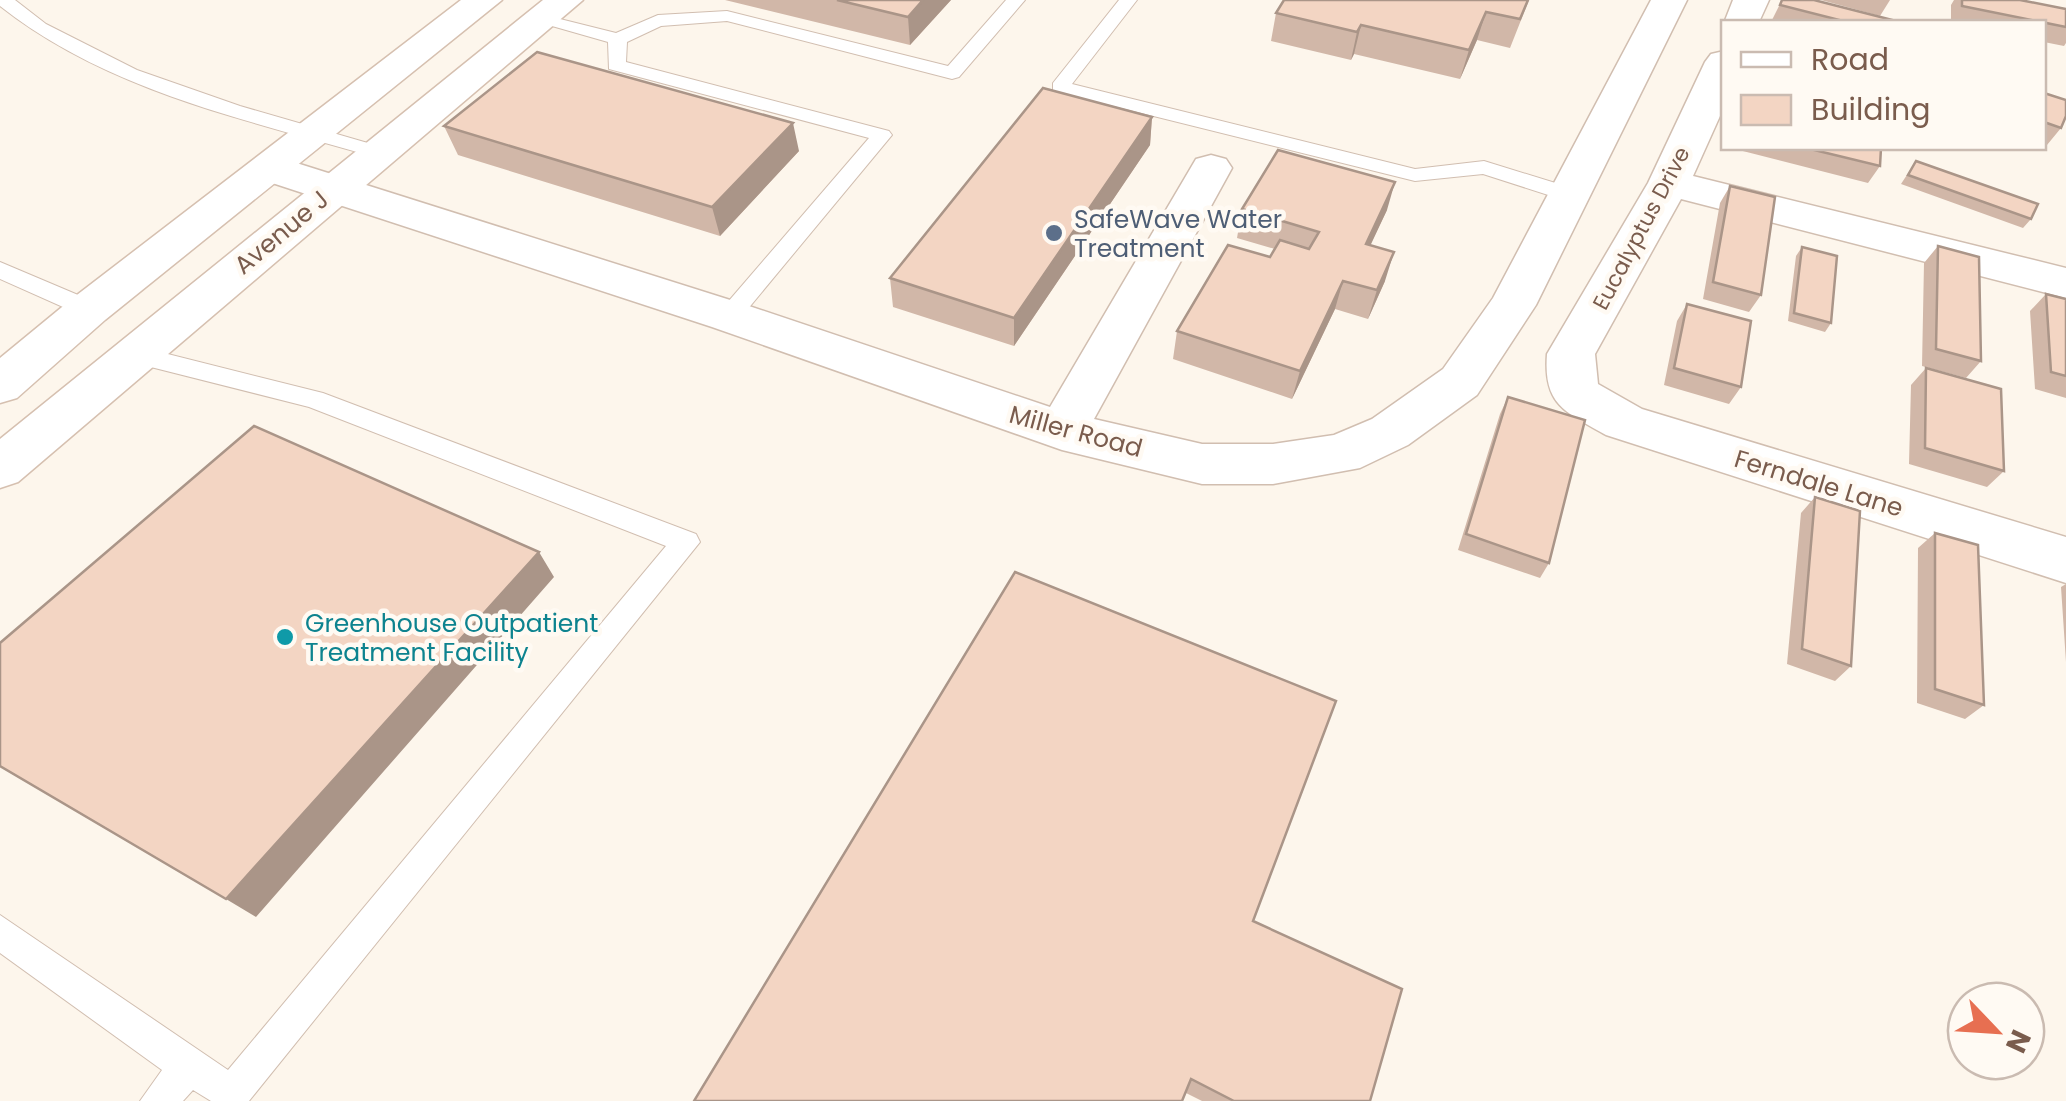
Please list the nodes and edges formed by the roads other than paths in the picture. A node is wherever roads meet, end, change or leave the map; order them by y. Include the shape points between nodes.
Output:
1 (4, 0) edge
2 (484, 0) edge
3 (1016, 0) edge
4 (1128, 0) edge
5 (1669, 0) edge
6 (553, 10) edge
7 (618, 39) junction
8 (1721, 68) edge
9 (314, 132) junction
10 (378, 152) junction
11 (1211, 168) dead end
12 (272, 169) junction
13 (1668, 183) junction
14 (333, 188) junction
15 (1570, 194) junction
16 (3, 274) edge
17 (2066, 284) edge
18 (89, 309) junction
19 (729, 316) junction
20 (136, 355) junction
21 (0, 385) edge
22 (1576, 394) joint
23 (1062, 431) junction
24 (0, 468) edge
25 (2066, 560) edge
26 (0, 932) edge
27 (190, 1066) junction
28 (159, 1101) edge

1 - 9 lane via 46,34 136,77
2 - 9 street
3 - 7 lane via 952,73 727,16 658,21
4 - 15 lane via 1060,86 1415,175 1484,167
5 - 15 street, Miller Road
6 - 7 lane
6 - 10 street, Avenue J
7 - 19 lane via 616,66 882,135
8 - 13 street, Eucalyptus Drive
9 - 10 lane
9 - 12 street
10 - 14 street, Avenue J
11 - 23 street
12 - 14 street, Miller Road
12 - 18 street
13 - 17 street
13 - 22 street, Eucalyptus Drive via 1572,354
14 - 19 street, Miller Road
14 - 20 street, Avenue J
15 - 23 street, Miller Road via 1513,306 1460,382 1390,432 1342,454 1273,464 1202,464
16 - 18 lane
18 - 21 street
19 - 23 street, Miller Road
20 - 24 street, Avenue J
20 - 27 lane via 314,400 686,542 232,1093
22 - 25 street, Ferndale Lane via 1624,422
26 - 27 lane
27 - 28 lane

